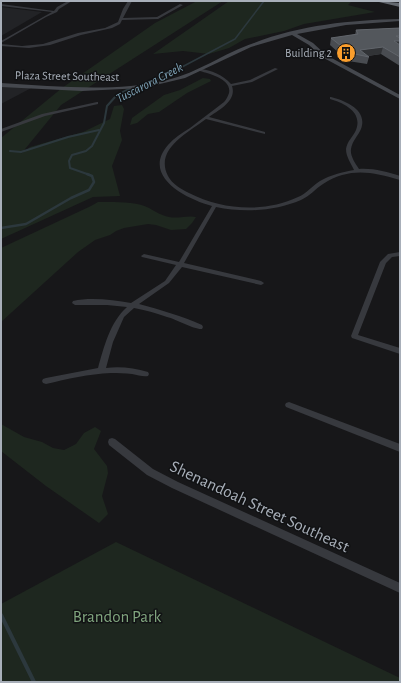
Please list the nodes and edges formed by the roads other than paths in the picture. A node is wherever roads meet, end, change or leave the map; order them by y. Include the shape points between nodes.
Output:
1 (70, 1) edge
2 (130, 1) edge
3 (381, 1) edge
4 (1, 5) edge
5 (181, 5) dead end
6 (400, 5) edge
7 (56, 11) junction
8 (122, 19) junction
9 (400, 20) edge
10 (294, 34) junction
11 (1, 42) edge
12 (1, 45) edge
13 (276, 69) dead end
14 (201, 70) junction
15 (230, 84) junction
16 (1, 85) edge
17 (400, 97) edge
18 (331, 98) dead end
19 (97, 103) dead end
20 (206, 118) junction
21 (1, 131) edge
22 (262, 133) dead end
23 (357, 170) junction
24 (400, 178) edge
25 (214, 206) junction
26 (400, 254) edge
27 (144, 256) dead end
28 (180, 264) junction
29 (261, 283) dead end
30 (75, 303) dead end
31 (132, 306) junction
32 (200, 327) dead end
33 (400, 351) edge
34 (102, 371) junction
35 (145, 374) dead end
36 (46, 380) dead end
37 (288, 405) dead end
38 (112, 442) dead end
39 (400, 448) edge
40 (400, 588) edge

1 - 7 street
2 - 8 street
3 - 6 highway
4 - 7 street
5 - 8 street via 158,18
7 - 11 street
8 - 12 street via 115,26 50,44 35,47
9 - 10 main road, Plaza Street Southeast via 348,23
10 - 14 main road, Plaza Street Southeast via 257,43
10 - 17 main road via 324,56
13 - 15 street via 251,80
14 - 15 street
14 - 16 main road, Plaza Street Southeast via 160,84 130,88
15 - 20 street via 230,99
18 - 23 street via 348,104 359,116 359,129 348,148
19 - 21 street via 44,115
20 - 22 street
20 - 25 street via 170,145 164,153 162,166 167,180 179,190
23 - 24 street
23 - 25 street via 330,179 303,198 289,202 257,208
25 - 28 street
26 - 33 street via 390,255 383,262 354,336
27 - 28 street
28 - 29 street
28 - 31 street via 167,282
30 - 31 street via 105,301
31 - 32 street via 164,313
31 - 34 street via 121,316 112,332
34 - 35 street via 138,371
34 - 36 street
37 - 39 street
38 - 40 street, Shenandoah Street Southeast via 150,472 175,486

